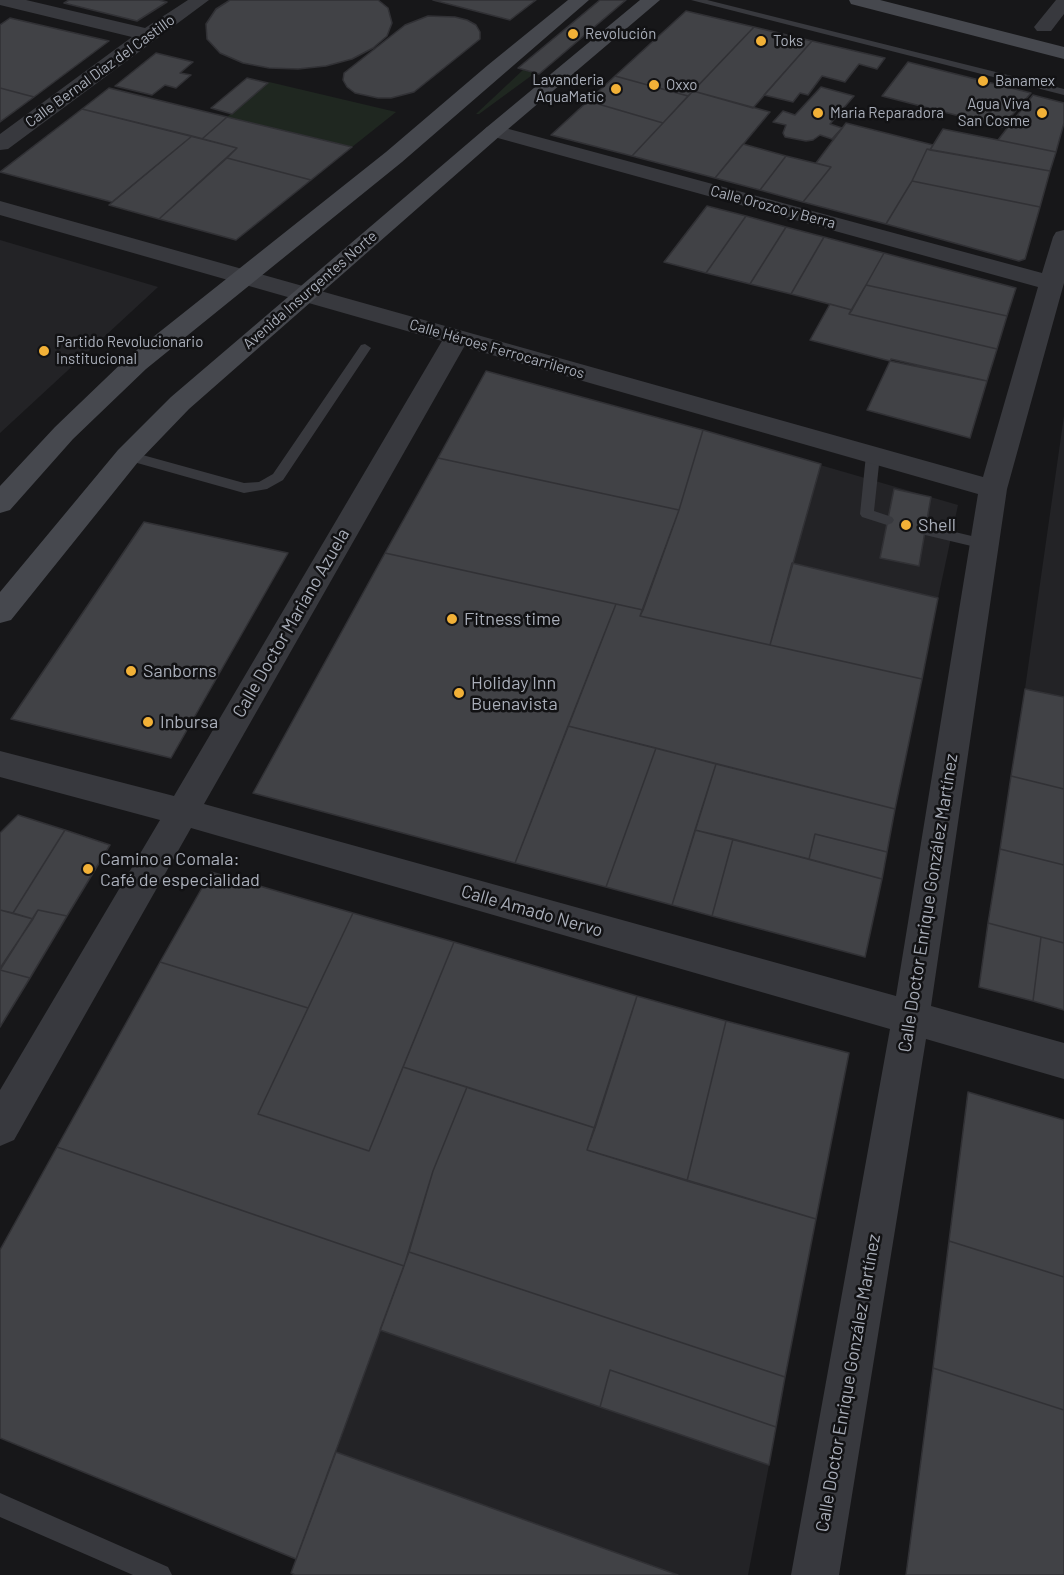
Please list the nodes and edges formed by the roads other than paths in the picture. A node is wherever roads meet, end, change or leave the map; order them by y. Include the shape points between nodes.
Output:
1 (3, 0) edge
2 (200, 0) edge
3 (580, 0) edge
4 (651, 0) edge
5 (696, 0) edge
6 (858, 0) edge
7 (1064, 2) edge
8 (1024, 22) dead end
9 (1044, 27) junction
10 (1064, 32) edge
11 (148, 34) junction
12 (1064, 53) edge
13 (1064, 92) edge
14 (494, 131) junction
15 (0, 144) edge
16 (0, 208) edge
17 (1064, 237) edge
18 (242, 278) junction
19 (1052, 283) junction
20 (304, 295) junction
21 (457, 338) junction
22 (365, 348) dead end
23 (873, 455) junction
24 (128, 456) junction
25 (993, 489) junction
26 (0, 503) edge
27 (887, 520) dead end
28 (926, 530) dead end
29 (984, 544) junction
30 (0, 612) edge
31 (0, 764) edge
32 (182, 812) junction
33 (911, 1018) junction
34 (1064, 1061) edge
35 (0, 1127) edge
36 (0, 1505) edge
37 (160, 1575) edge
38 (815, 1575) edge

1 - 11 street
2 - 11 street, Calle Bernal Díaz del Castillo
3 - 18 main road via 394,157
4 - 14 main road, Avenida Insurgentes Norte
5 - 13 lane
6 - 12 main road
7 - 9 street
8 - 9 main road
9 - 10 main road
11 - 15 street, Calle Bernal Díaz del Castillo
14 - 19 street, Calle Orozco y Berra
14 - 20 main road, Avenida Insurgentes Norte
16 - 18 street, Calle Héroes Ferrocarrileros
17 - 19 street, Calle Doctor Enrique González Martínez
18 - 20 street, Calle Héroes Ferrocarrileros
18 - 26 main road via 104,393
19 - 25 street, Calle Doctor Enrique González Martínez
20 - 21 street, Calle Héroes Ferrocarrileros
20 - 24 main road, Avenida Insurgentes Norte via 180,403
21 - 23 street, Calle Héroes Ferrocarrileros
21 - 32 street, Calle Doctor Mariano Azuela
22 - 24 lane via 270,484 243,488
23 - 25 street, Calle Héroes Ferrocarrileros
23 - 27 lane via 867,514
24 - 30 main road, Avenida Insurgentes Norte
25 - 29 street, Calle Doctor Enrique González Martínez
28 - 29 lane
29 - 33 street, Calle Doctor Enrique González Martínez
31 - 32 street, Calle Amado Nervo
32 - 33 street, Calle Amado Nervo
32 - 35 street, Calle Doctor Mariano Azuela
33 - 34 street, Calle Amado Nervo
33 - 38 street, Calle Doctor Enrique González Martínez
36 - 37 lane

